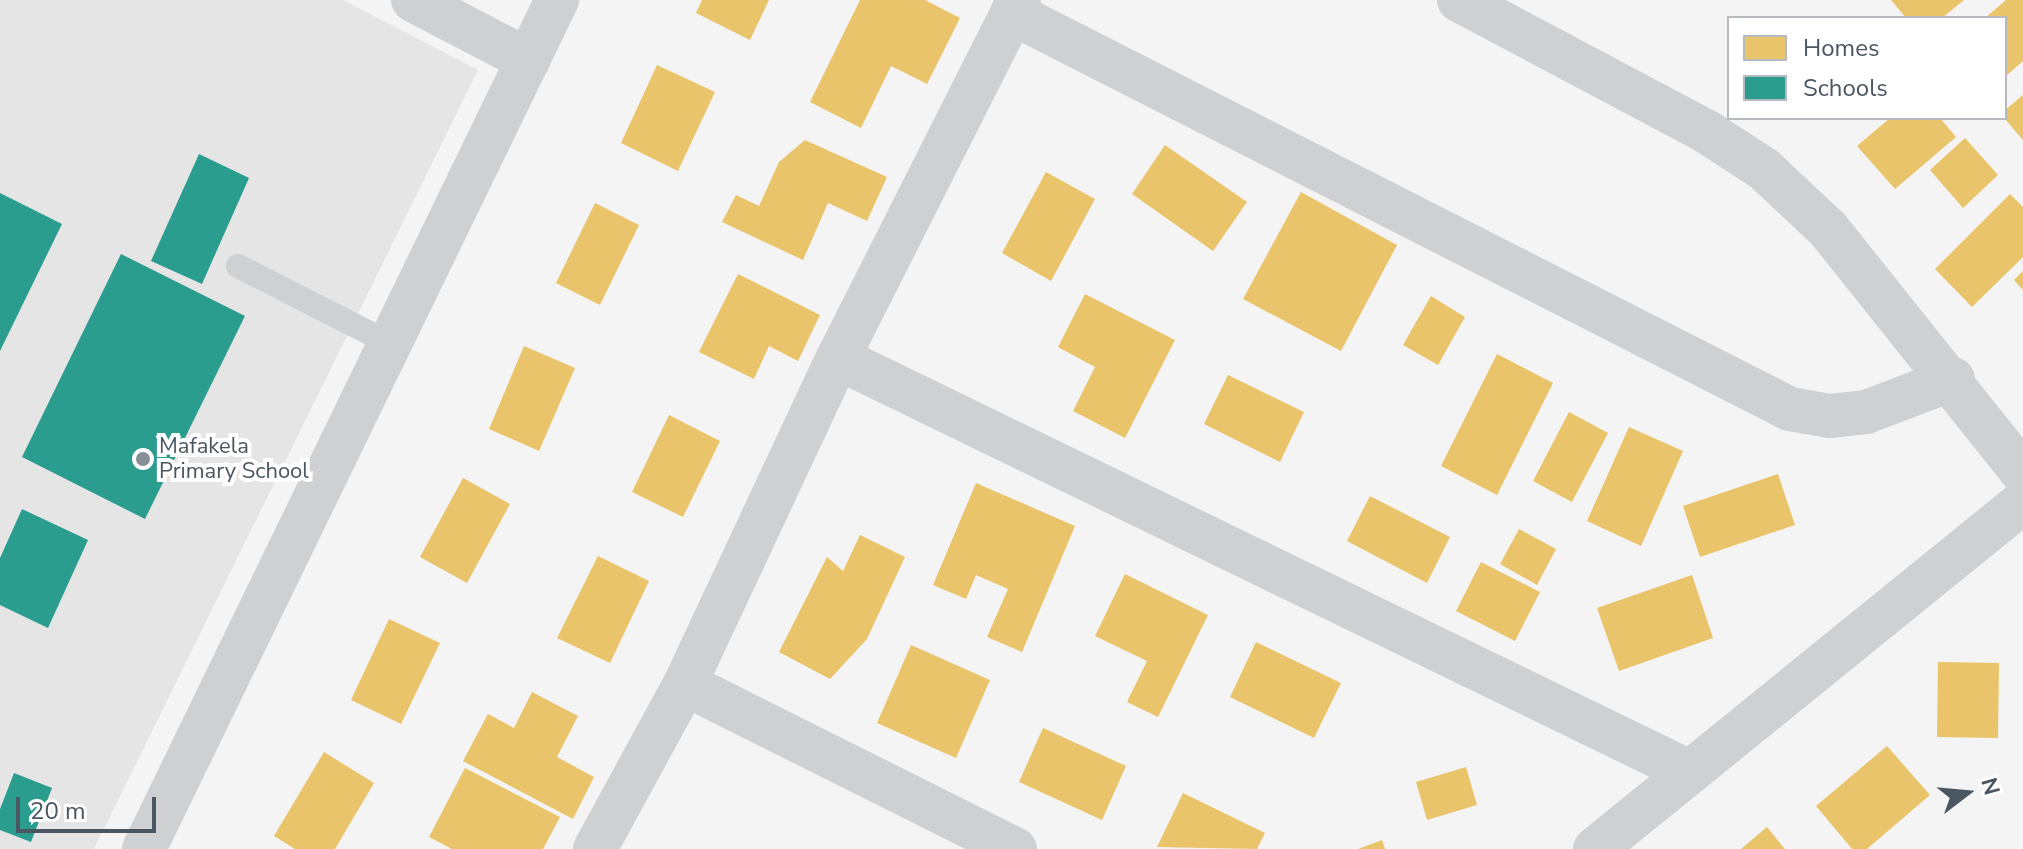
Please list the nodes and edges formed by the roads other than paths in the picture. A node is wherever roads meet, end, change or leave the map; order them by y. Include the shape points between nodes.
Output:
1 (413, 0) edge
2 (557, 0) edge
3 (1459, 0) edge
4 (1016, 7) edge
5 (528, 60) junction
6 (238, 266) dead end
7 (389, 343) junction
8 (838, 358) junction
9 (1953, 379) junction
10 (2023, 473) edge
11 (2023, 502) edge
12 (685, 684) junction
13 (1690, 772) junction
14 (144, 849) edge
15 (595, 849) edge
16 (1015, 849) edge
17 (1595, 849) edge

1 - 5 street
2 - 5 street
3 - 9 street via 1707,132 1764,169 1828,229
4 - 8 street
4 - 9 street via 1790,409 1830,416 1866,412
5 - 7 street
6 - 7 lane
7 - 14 street
8 - 12 street
8 - 13 street
9 - 10 street
11 - 13 street
12 - 15 street
12 - 16 street
13 - 17 street

